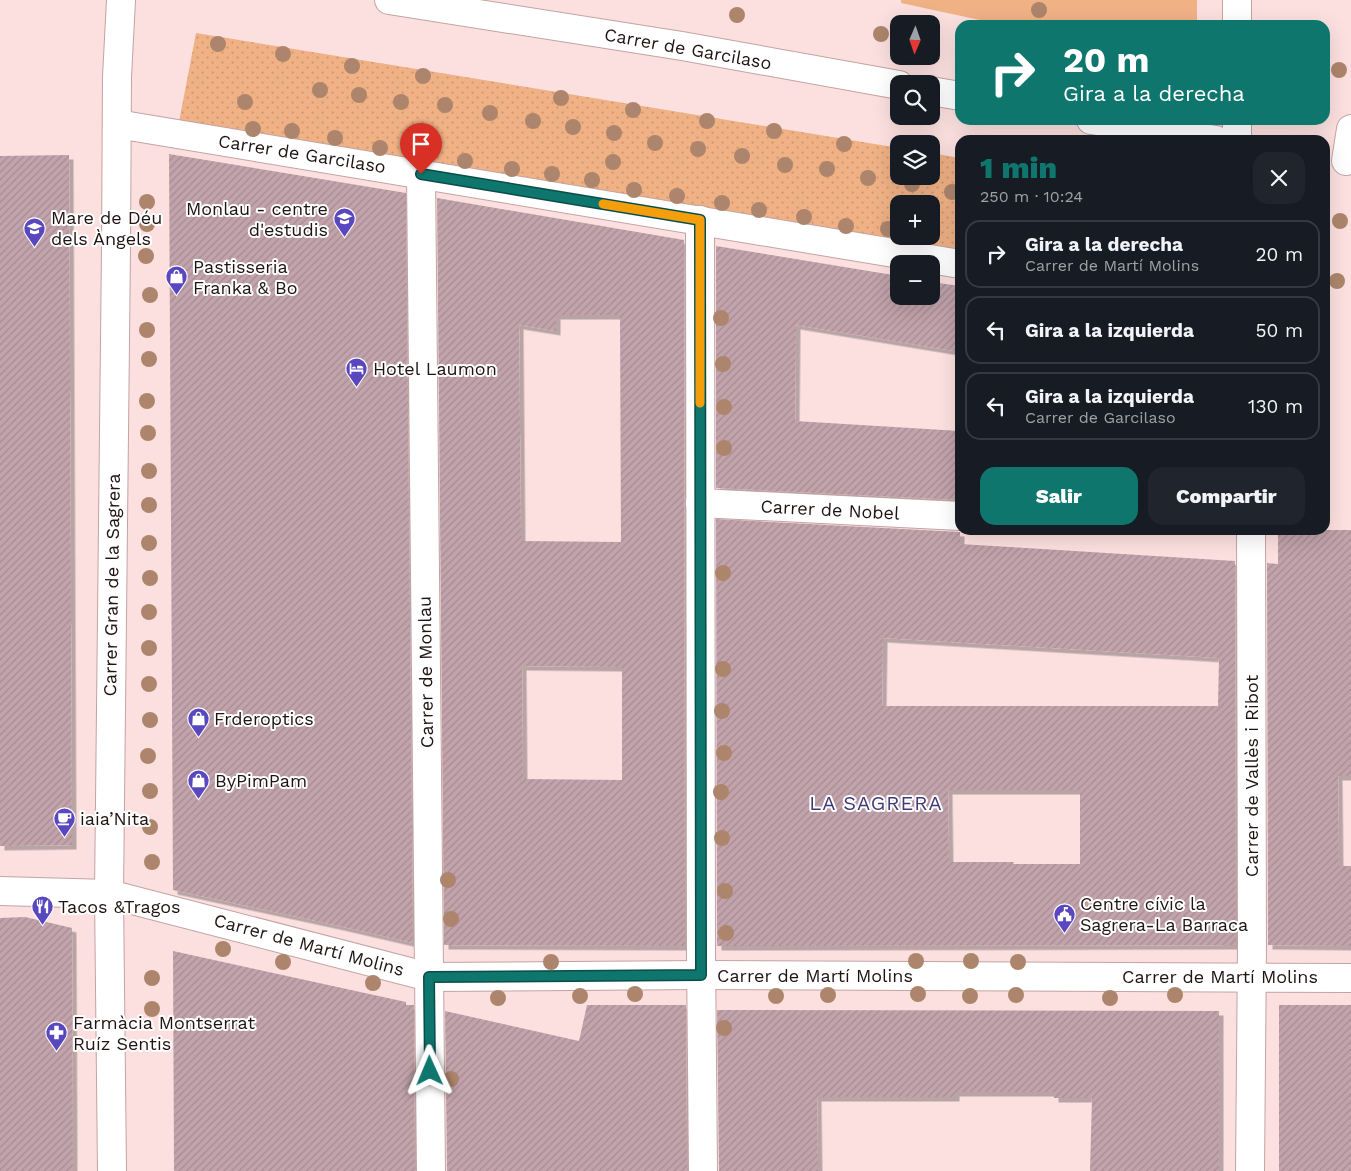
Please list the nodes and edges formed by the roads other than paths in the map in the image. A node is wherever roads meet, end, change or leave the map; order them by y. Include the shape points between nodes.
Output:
1 (121, 0) edge
2 (389, 0) edge
3 (1237, 0) edge
4 (1237, 20) edge
5 (890, 83) edge
6 (940, 93) edge
7 (955, 95) edge
8 (117, 124) junction
9 (1122, 125) edge
10 (1351, 129) edge
11 (1185, 135) edge
12 (1341, 160) edge
13 (421, 174) junction
14 (700, 220) junction
15 (955, 263) edge
16 (700, 503) junction
17 (955, 516) edge
18 (1251, 535) edge
19 (0, 891) edge
20 (109, 894) junction
21 (701, 975) junction
22 (429, 977) junction
23 (1252, 977) junction
24 (1351, 978) edge
25 (112, 1171) edge
26 (431, 1171) edge
27 (703, 1171) edge
28 (1250, 1171) edge

1 - 8 street, Carrer Gran de la Sagrera
2 - 5 street, Carrer de Garcilaso via 682,46
3 - 4 street
6 - 7 street
8 - 13 street, Carrer de Garcilaso
8 - 20 street, Carrer Gran de la Sagrera
9 - 11 street
10 - 12 street
13 - 14 street, Carrer de Garcilaso
13 - 22 street, Carrer de Monlau
14 - 15 street, Carrer de Garcilaso
14 - 16 street
16 - 17 street, Carrer de Nobel
16 - 21 street
18 - 23 street, Carrer de Vallès i Ribot
19 - 20 street, Carrer de Martí Molins
20 - 22 street, Carrer de Martí Molins
20 - 25 street, Carrer Gran de la Sagrera
21 - 22 street, Carrer de Martí Molins
21 - 23 street, Carrer de Martí Molins
21 - 27 street
22 - 26 street, Carrer de Monlau
23 - 24 street, Carrer de Martí Molins
23 - 28 street, Carrer de Vallès i Ribot

